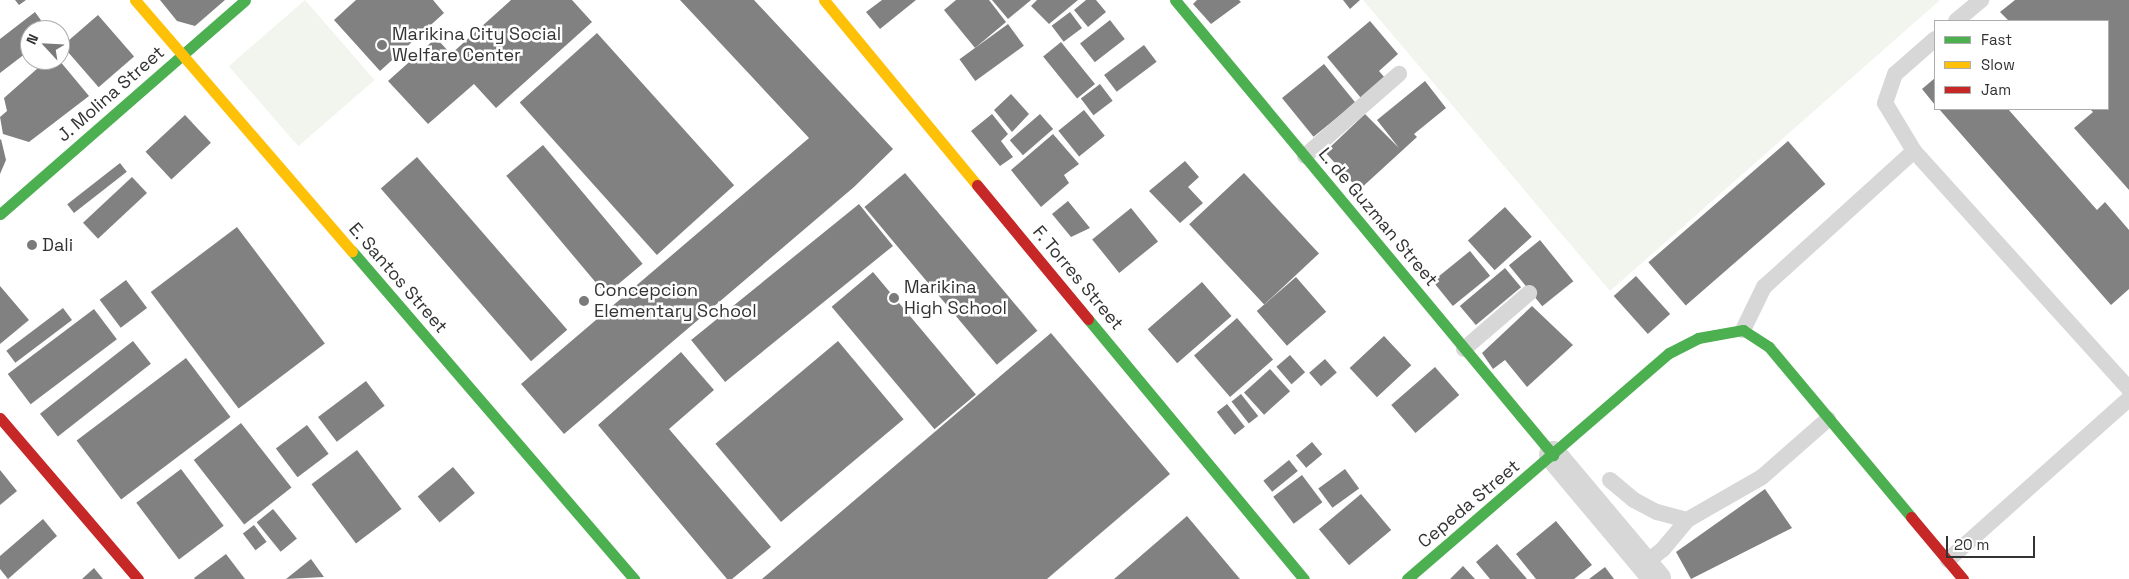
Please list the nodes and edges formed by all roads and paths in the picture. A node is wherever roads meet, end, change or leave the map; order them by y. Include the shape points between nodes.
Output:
1 (135, 0) edge
2 (245, 0) edge
3 (824, 0) edge
4 (1175, 0) edge
5 (1981, 0) edge
6 (1957, 20) edge
7 (1934, 41) edge
8 (182, 56) junction
9 (1400, 74) dead end
10 (1914, 151) junction
11 (1305, 156) junction
12 (0, 214) edge
13 (1529, 293) dead end
14 (1743, 330) junction
15 (1464, 349) junction
16 (2129, 389) edge
17 (2129, 399) edge
18 (0, 418) edge
19 (1828, 419) junction
20 (1553, 456) junction
21 (1610, 480) dead end
22 (1687, 520) junction
23 (1948, 560) junction
24 (1650, 572) edge
25 (138, 579) edge
26 (634, 579) edge
27 (1304, 579) edge
28 (1407, 579) edge
29 (1964, 579) edge

1 - 8 street, E. Santos Street
2 - 8 street, J. Molina Street
3 - 27 street, F. Torres Street
4 - 11 street, L. de Guzman Street
5 - 6 lane
7 - 10 lane via 1895,74 1885,103
8 - 12 street, J. Molina Street
8 - 26 street, E. Santos Street
9 - 11 lane
10 - 14 lane via 1764,287
10 - 16 lane
11 - 15 street, L. de Guzman Street
13 - 15 lane
14 - 19 street via 1769,347
14 - 20 street, Cepeda Street via 1698,338 1669,353
15 - 20 street, L. de Guzman Street
17 - 23 lane
18 - 25 street
19 - 22 lane via 1762,478
19 - 23 street
20 - 24 street
20 - 28 street, Cepeda Street
21 - 22 lane via 1634,500 1657,512
22 - 24 lane via 1663,549
23 - 29 street

